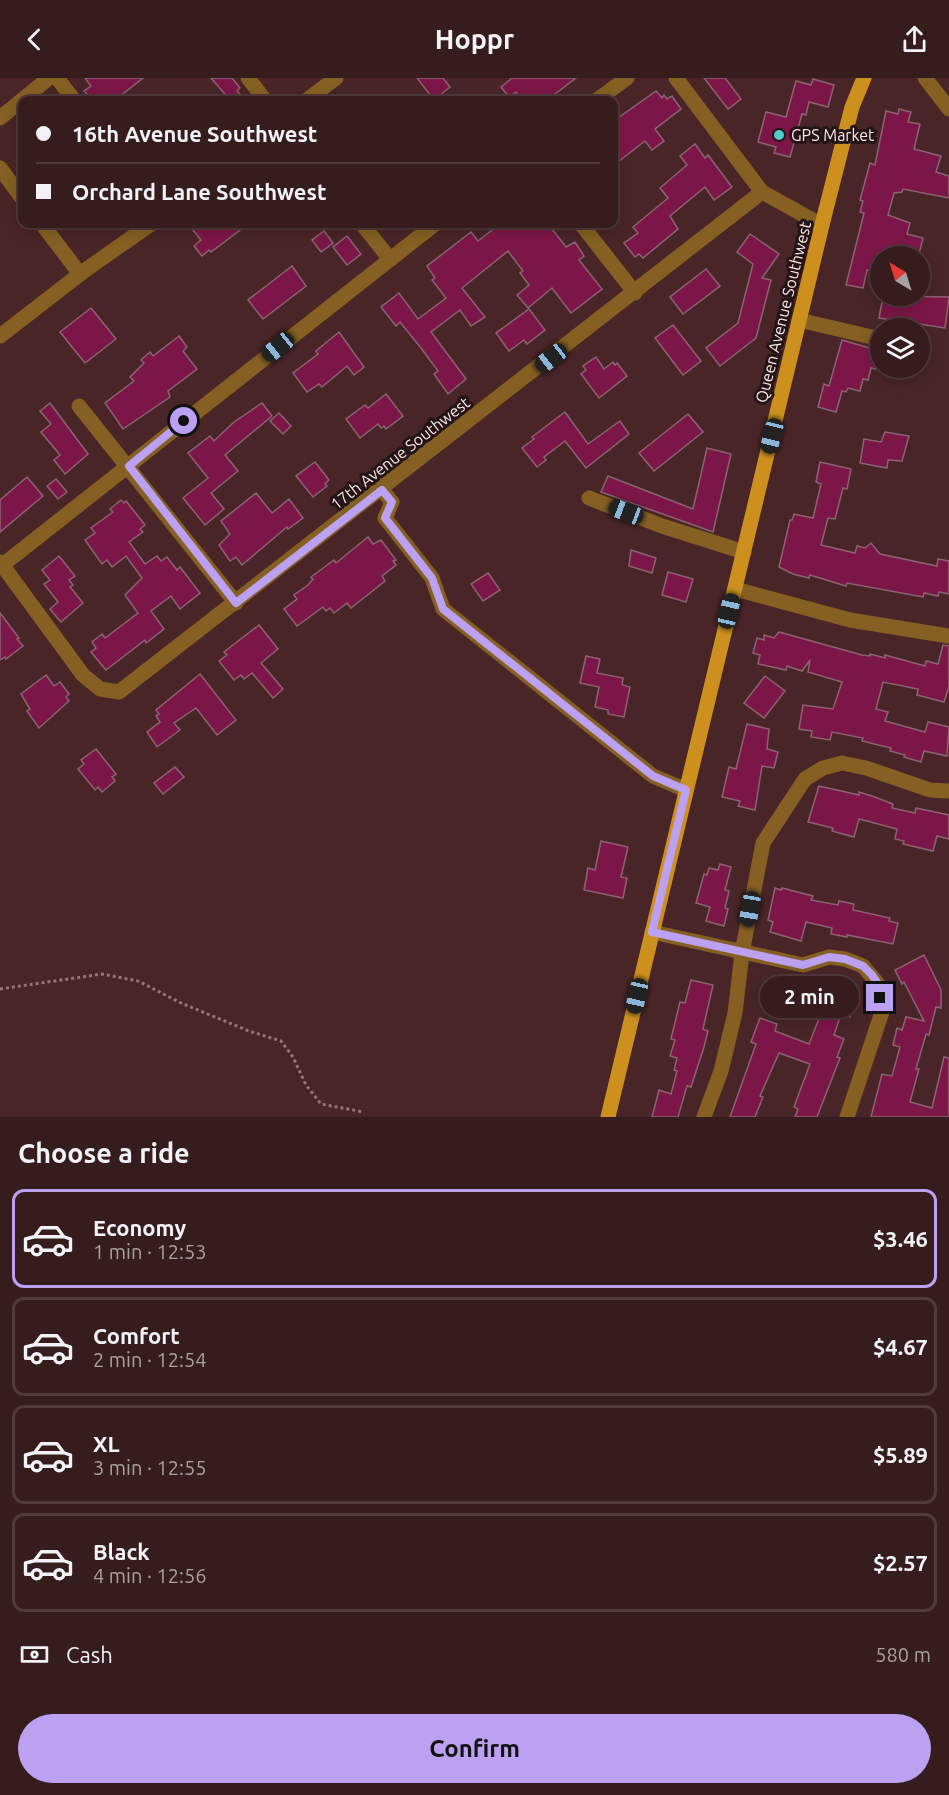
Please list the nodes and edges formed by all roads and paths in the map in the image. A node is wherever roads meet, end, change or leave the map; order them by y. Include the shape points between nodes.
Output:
1 (49, 78) edge
2 (57, 78) edge
3 (248, 78) edge
4 (336, 78) edge
5 (627, 78) edge
6 (676, 78) edge
7 (864, 78) edge
8 (924, 78) edge
9 (27, 96) edge
10 (71, 96) edge
11 (262, 96) edge
12 (312, 96) edge
13 (602, 96) edge
14 (18, 103) edge
15 (949, 109) edge
16 (0, 118) edge
17 (0, 168) edge
18 (762, 192) junction
19 (18, 193) edge
20 (822, 225) junction
21 (45, 228) edge
22 (145, 228) edge
23 (365, 228) edge
24 (430, 228) edge
25 (584, 228) edge
26 (389, 258) junction
27 (80, 274) junction
28 (635, 293) junction
29 (800, 320) junction
30 (0, 336) edge
31 (870, 337) edge
32 (79, 406) dead end
33 (129, 466) junction
34 (382, 490) junction
35 (589, 498) dead end
36 (744, 552) junction
37 (1, 565) edge
38 (735, 589) junction
39 (236, 603) junction
40 (949, 636) edge
41 (686, 790) junction
42 (949, 791) edge
43 (652, 932) junction
44 (742, 953) junction
45 (0, 989) edge
46 (364, 1112) dead end
47 (608, 1117) edge
48 (705, 1117) edge
49 (847, 1117) edge

1 - 9 street
2 - 10 street
3 - 11 street
4 - 12 street
5 - 13 street
6 - 18 street
7 - 20 main road, Queen Avenue Southwest via 852,107
8 - 15 street
14 - 16 street
17 - 19 street
18 - 20 street
18 - 28 street, 17th Avenue Southwest
20 - 29 main road, Queen Avenue Southwest
21 - 27 street
22 - 27 street
23 - 26 street
24 - 26 street
25 - 28 street
26 - 33 street
27 - 30 street
28 - 34 street, 17th Avenue Southwest
29 - 31 street
29 - 36 main road, Queen Avenue Southwest
32 - 33 street
33 - 37 street
33 - 39 street
34 - 39 street, 17th Avenue Southwest
34 - 41 street via 392,502 385,518 432,578 443,609 653,776
35 - 36 street
36 - 38 main road, Queen Avenue Southwest
37 - 39 street, 17th Avenue Southwest via 83,675 100,689 119,692
38 - 40 street via 850,620
38 - 41 main road, Queen Avenue Southwest
41 - 43 main road, Queen Avenue Southwest
42 - 44 street via 930,790 842,763 805,779 764,843
43 - 44 street
43 - 47 main road, Queen Avenue Southwest
44 - 48 street via 732,1024
44 - 49 street via 803,965 829,957 845,959 863,966 878,984 882,1012
45 - 46 path via 102,974 138,981 181,1003 281,1041 321,1104

